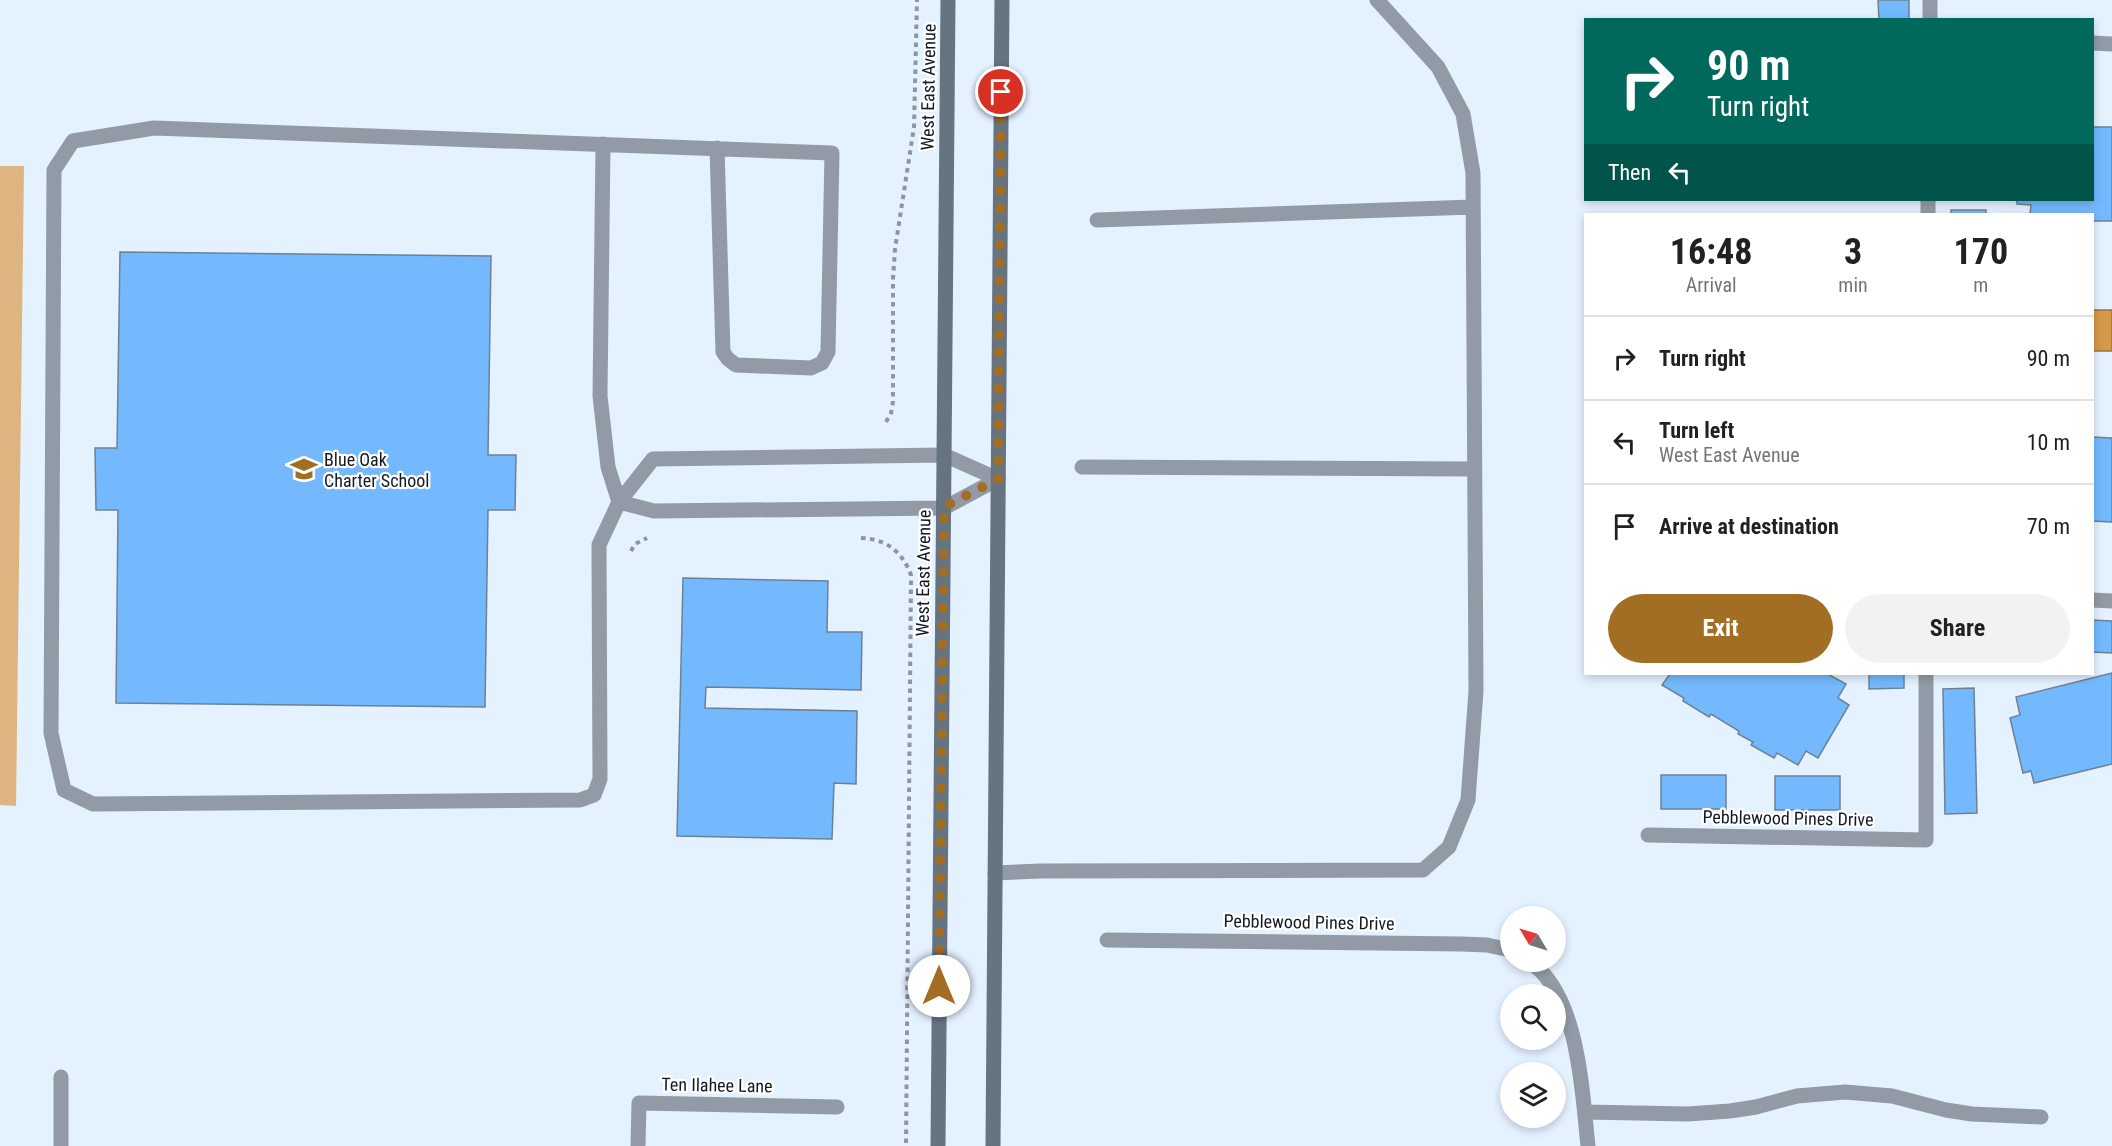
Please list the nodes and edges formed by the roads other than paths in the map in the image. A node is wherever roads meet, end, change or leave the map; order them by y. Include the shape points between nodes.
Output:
1 (948, 0) edge
2 (1002, 0) edge
3 (1377, 0) edge
4 (1930, 0) edge
5 (1930, 18) edge
6 (2094, 44) edge
7 (2112, 44) edge
8 (603, 144) junction
9 (717, 148) junction
10 (1473, 207) junction
11 (1098, 220) dead end
12 (944, 455) junction
13 (1082, 467) dead end
14 (1474, 469) junction
15 (998, 479) junction
16 (619, 502) junction
17 (944, 507) junction
18 (2094, 600) edge
19 (2112, 601) edge
20 (1926, 675) edge
21 (1648, 835) dead end
22 (995, 873) junction
23 (1107, 940) dead end
24 (1500, 948) edge
25 (1540, 972) edge
26 (61, 1077) dead end
27 (837, 1107) dead end
28 (1584, 1112) junction
29 (2041, 1117) dead end
30 (61, 1146) edge
31 (638, 1146) edge
32 (938, 1146) edge
33 (993, 1146) edge
34 (1588, 1146) edge

1 - 12 main road, West East Avenue
2 - 15 main road
3 - 10 street via 1438,67 1463,114 1473,173
4 - 5 street
6 - 7 street
8 - 9 street
8 - 16 street via 600,396 608,467
8 - 16 street via 154,128 73,141 54,170 51,733 64,790 93,804 580,800 594,795 600,779 599,545
9 - 9 street via 832,153 828,352 822,363 811,368 736,365 723,352
10 - 11 street
10 - 14 street
12 - 15 street
12 - 16 street via 654,459
12 - 17 main road, West East Avenue
13 - 14 street
14 - 22 street via 1476,691 1468,800 1449,847 1423,870
15 - 17 street
15 - 22 main road
16 - 17 street via 654,512
17 - 32 main road, West East Avenue
18 - 19 street
20 - 21 street, Pebblewood Pines Drive via 1926,840
22 - 33 main road
23 - 24 street, Pebblewood Pines Drive via 1461,944
25 - 28 street via 1551,984 1573,1036
26 - 30 street
27 - 31 street, Ten Ilahee Lane via 639,1103
28 - 29 street via 1730,1111 1797,1096 1845,1092 1892,1096 1972,1114
28 - 34 street

